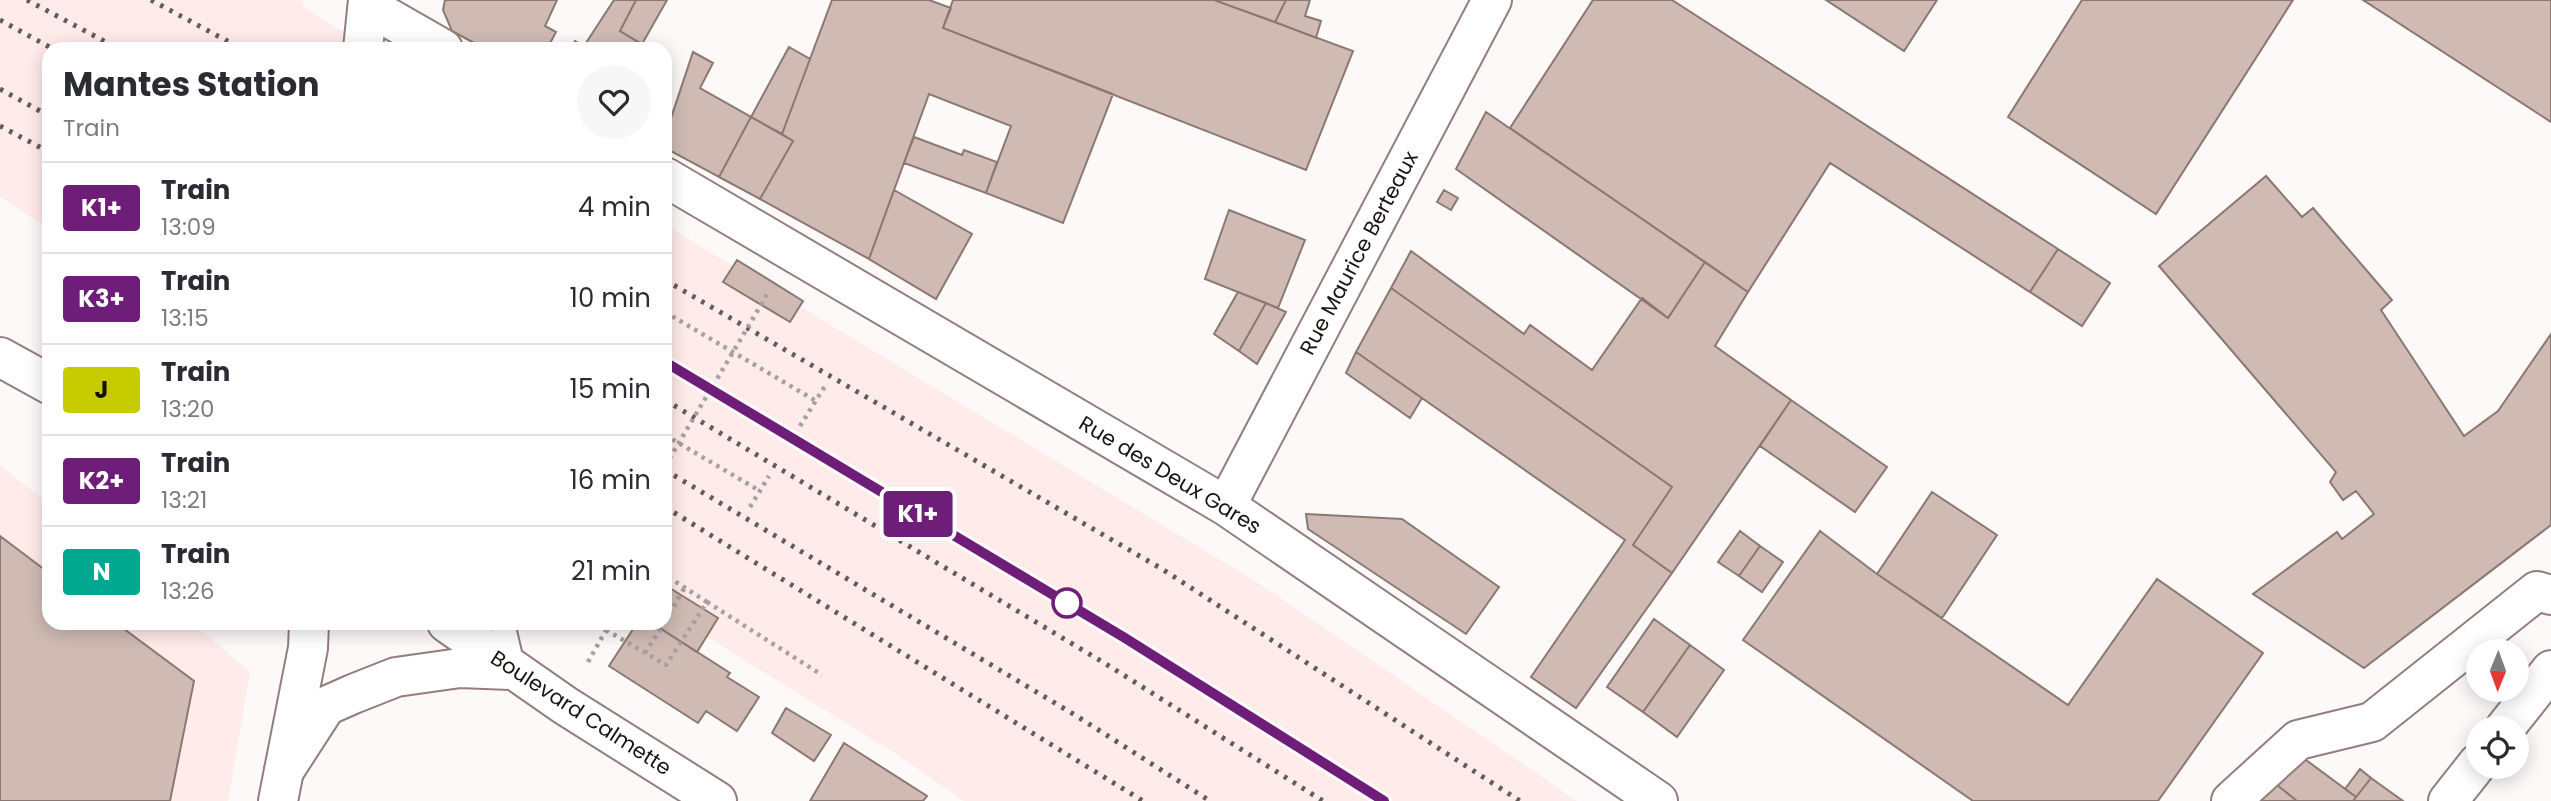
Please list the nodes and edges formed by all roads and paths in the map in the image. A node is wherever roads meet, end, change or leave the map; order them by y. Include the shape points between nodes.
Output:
1 (1492, 0) edge
2 (368, 3) edge
3 (364, 42) edge
4 (432, 42) edge
5 (672, 181) edge
6 (761, 305) dead end
7 (672, 316) edge
8 (733, 352) junction
9 (0, 357) edge
10 (42, 380) edge
11 (825, 386) dead end
12 (816, 401) junction
13 (800, 426) dead end
14 (672, 439) edge
15 (679, 443) junction
16 (672, 454) edge
17 (769, 476) dead end
18 (760, 491) junction
19 (1226, 506) junction
20 (750, 507) dead end
21 (672, 579) edge
22 (685, 587) junction
23 (2551, 595) edge
24 (707, 602) junction
25 (672, 609) edge
26 (309, 630) edge
27 (457, 630) edge
28 (504, 630) edge
29 (606, 630) joint
30 (659, 630) edge
31 (645, 653) junction
32 (585, 667) dead end
33 (513, 670) junction
34 (2551, 670) edge
35 (822, 675) dead end
36 (2515, 716) edge
37 (2466, 778) edge
38 (280, 787) edge
39 (716, 801) edge
40 (1658, 801) edge
41 (2231, 801) edge
42 (2448, 801) edge

1 - 19 street, Rue Maurice Berteaux
2 - 3 street
2 - 4 street
5 - 19 street, Rue des Deux Gares
6 - 8 path, bridge
7 - 8 path
8 - 12 path
8 - 15 path, bridge
9 - 10 street
11 - 12 path
12 - 13 path
14 - 15 path
15 - 16 path, bridge
15 - 18 path
17 - 18 path
18 - 20 path
19 - 40 street, Rue des Deux Gares
21 - 22 path
22 - 24 path
22 - 25 path
23 - 41 street via 2537,591 2372,722 2298,740
24 - 31 path via 666,665
24 - 35 path
26 - 38 street
27 - 33 street, Boulevard Calmette
28 - 33 lane
29 - 31 path
29 - 32 path
30 - 31 path
33 - 38 street via 460,668 396,677 326,706
33 - 39 street, Boulevard Calmette
34 - 36 street
37 - 42 street

